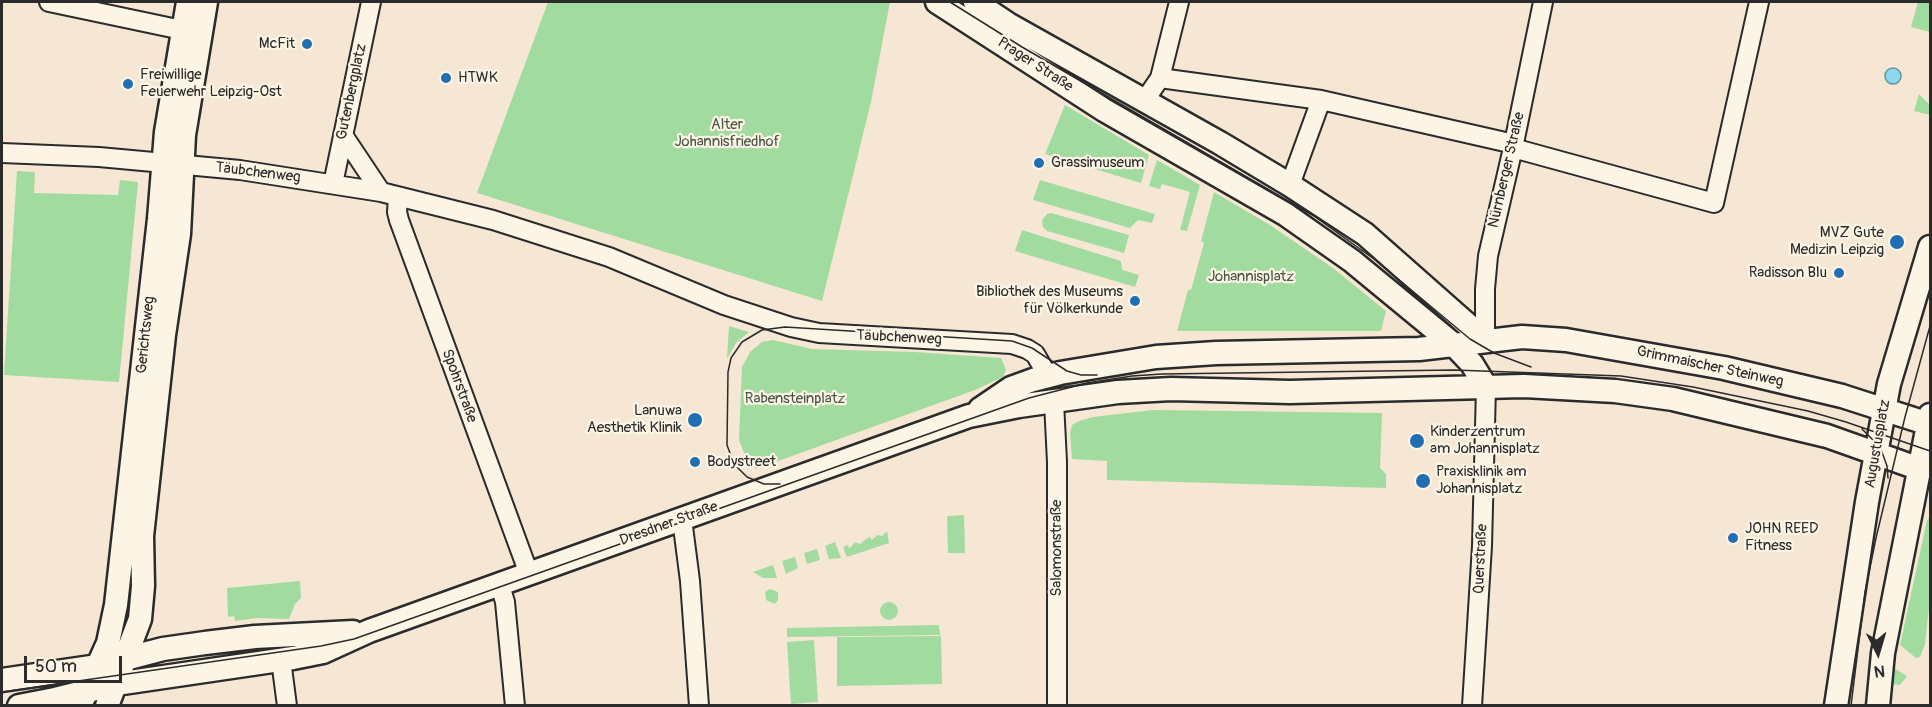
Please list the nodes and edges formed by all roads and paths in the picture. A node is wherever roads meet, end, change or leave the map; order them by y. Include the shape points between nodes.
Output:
1 (49, 2) edge
2 (188, 2) edge
3 (206, 2) edge
4 (371, 2) edge
5 (937, 2) edge
6 (975, 2) edge
7 (1179, 2) edge
8 (1543, 2) edge
9 (1759, 2) edge
10 (182, 30) junction
11 (1160, 78) junction
12 (1145, 100) junction
13 (1321, 100) junction
14 (343, 135) junction
15 (1513, 146) junction
16 (2, 153) edge
17 (172, 164) junction
18 (333, 184) junction
19 (1290, 185) junction
20 (389, 194) junction
21 (1930, 247) edge
22 (1485, 340) junction
23 (1454, 345) junction
24 (1056, 385) junction
25 (1486, 387) junction
26 (1884, 410) junction
27 (1930, 422) edge
28 (1876, 453) junction
29 (1925, 471) edge
30 (682, 519) junction
31 (529, 574) junction
32 (500, 585) junction
33 (369, 632) junction
34 (126, 659) junction
35 (281, 660) junction
36 (98, 666) junction
37 (2, 680) edge
38 (116, 684) junction
39 (83, 698) edge
40 (19, 705) edge
41 (107, 705) edge
42 (287, 705) edge
43 (515, 705) edge
44 (699, 705) edge
45 (1057, 705) edge
46 (1472, 705) edge
47 (1836, 705) edge
48 (1878, 705) edge

1 - 10 street
2 - 10 main road, Gerichtsweg
3 - 17 main road, Gerichtsweg via 185,126
4 - 14 street, Gutenbergplatz
5 - 23 main road, Prager Straße via 1104,110 1285,214 1352,261
6 - 12 main road, Prager Straße
7 - 11 street
8 - 15 street, Nürnberger Straße
9 - 15 street via 1714,203
10 - 17 main road, Gerichtsweg
11 - 12 street
11 - 13 street
12 - 19 main road
13 - 15 street
13 - 19 street
14 - 18 street, Gutenbergplatz
14 - 20 street
15 - 22 street, Nürnberger Straße via 1486,265
16 - 17 street, Täubchenweg
17 - 18 street, Täubchenweg
17 - 34 main road, Gerichtsweg via 181,196 176,262 142,536 140,620
17 - 36 main road, Gerichtsweg via 158,231 116,605 108,643
18 - 20 street, Täubchenweg
19 - 22 main road via 1374,241
20 - 24 street, Täubchenweg via 492,220 609,257 779,324 819,333 1012,344 1035,354
20 - 31 street, Spohrstraße
21 - 26 main road, Augustusplatz
22 - 23 main road
22 - 25 main road, Querstraße
22 - 26 main road, Grimmaischer Steinweg via 1555,339 1680,359 1831,393
23 - 24 main road via 1411,350 1181,354 1132,360
23 - 25 main road
24 - 25 main road via 1118,392
24 - 30 main road, Dresdner Straße via 1011,388 969,416
24 - 45 street, Salomonstraße
25 - 28 main road via 1544,386 1673,399 1827,436
25 - 46 street, Querstraße
26 - 27 main road, Grimmaischer Steinweg
26 - 28 main road, Augustusplatz
27 - 29 main road
28 - 29 main road
28 - 47 main road, Augustusplatz
29 - 48 main road via 1883,653
30 - 31 main road, Dresdner Straße
30 - 44 street
31 - 32 main road, Dresdner Straße
32 - 33 main road, Dresdner Straße
32 - 43 street via 506,602
33 - 34 main road, Dresdner Straße via 255,637 163,649
33 - 35 main road, Dresdner Straße via 322,652
34 - 36 main road, Dresdner Straße
34 - 38 main road, Gerichtsweg
35 - 38 main road, Dresdner Straße
35 - 42 street
36 - 37 main road, Dresdner Straße
36 - 39 main road, Gerichtsweg
38 - 39 main road, Dresdner Straße
38 - 41 main road, Gerichtsweg
39 - 40 main road, Dresdner Straße

